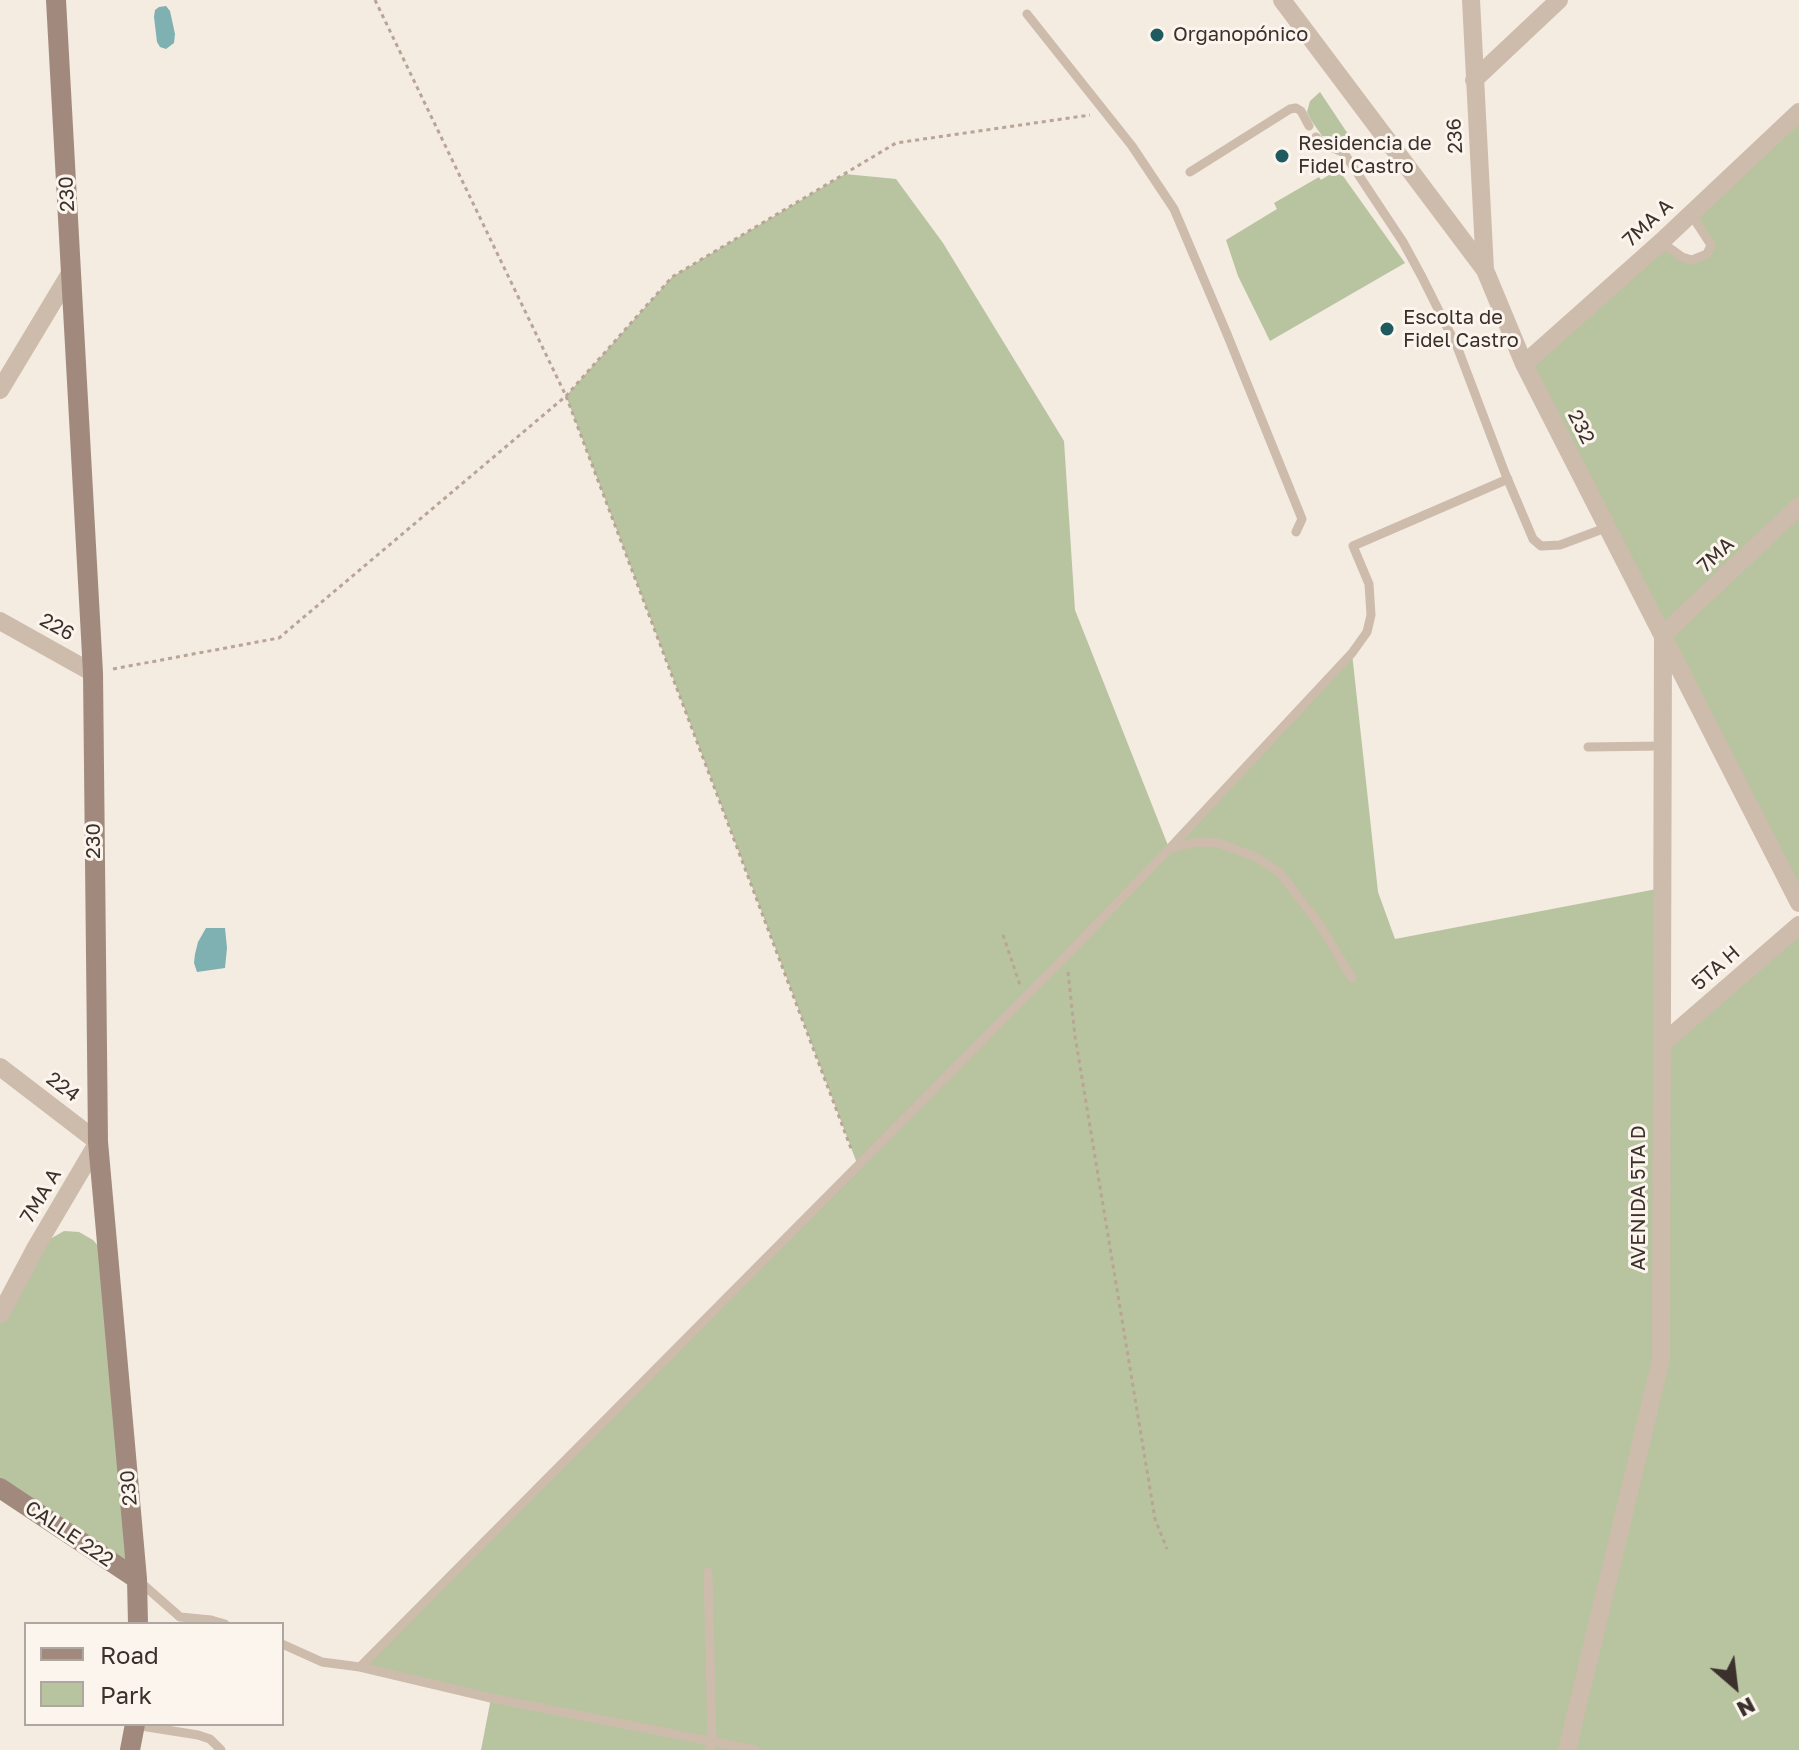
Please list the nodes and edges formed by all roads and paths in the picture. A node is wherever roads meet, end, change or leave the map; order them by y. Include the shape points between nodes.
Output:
1 (56, 0) edge
2 (375, 0) edge
3 (1282, 0) edge
4 (1471, 0) edge
5 (1559, 0) edge
6 (1027, 14) dead end
7 (1474, 80) junction
8 (1799, 112) edge
9 (1105, 113) junction
10 (1309, 126) dead end
11 (1316, 137) dead end
12 (1190, 172) dead end
13 (1690, 213) junction
14 (1661, 242) junction
15 (1485, 270) junction
16 (71, 272) junction
17 (1524, 364) junction
18 (0, 390) edge
19 (566, 396) junction
20 (1508, 479) junction
21 (1799, 506) edge
22 (1608, 527) junction
23 (1296, 532) dead end
24 (0, 621) edge
25 (1663, 635) junction
26 (93, 673) junction
27 (1662, 746) junction
28 (1588, 747) dead end
29 (1169, 849) junction
30 (1799, 903) edge
31 (1799, 925) edge
32 (1003, 935) dead end
33 (1066, 956) junction
34 (1352, 978) dead end
35 (1025, 998) junction
36 (1662, 1044) junction
37 (0, 1067) edge
38 (98, 1142) junction
39 (858, 1166) junction
40 (0, 1315) edge
41 (0, 1488) edge
42 (1167, 1549) dead end
43 (708, 1572) dead end
44 (137, 1579) junction
45 (138, 1622) edge
46 (218, 1622) edge
47 (284, 1645) edge
48 (360, 1667) junction
49 (135, 1726) edge
50 (141, 1726) edge
51 (711, 1746) edge
52 (130, 1750) edge
53 (221, 1750) edge
54 (755, 1750) edge
55 (1567, 1750) edge

1 - 16 street, 230
2 - 19 path
3 - 15 street, 232
4 - 7 street, 236
5 - 7 street
6 - 9 lane
7 - 15 street, 236
8 - 13 street, 7MA A
9 - 19 path via 896,143 672,277
9 - 23 lane via 1174,209 1302,519
10 - 12 lane via 1301,111 1290,109
11 - 20 lane via 1344,153 1403,242 1458,349
13 - 14 street, 7MA A
13 - 14 lane via 1711,245 1707,254 1692,260
14 - 17 street, 7MA A
15 - 17 street, 232
16 - 18 street
16 - 26 street, 230
17 - 22 street, 232
19 - 26 path via 279,638
19 - 39 path
20 - 22 lane via 1533,539 1541,546 1560,545
20 - 29 lane via 1353,546 1369,584 1367,632
21 - 25 street, 7MA
22 - 25 street, 232
24 - 26 street, 226
25 - 27 street, AVENIDA 5TA D
25 - 30 street, 232
26 - 38 street, 230
27 - 28 lane
27 - 36 street, AVENIDA 5TA D
29 - 33 lane
29 - 34 lane via 1218,843 1280,873
31 - 36 street, 5TA H
32 - 35 path
33 - 35 lane
33 - 42 path via 1155,1519
35 - 39 lane
36 - 55 street, AVENIDA 5TA D via 1661,1360
37 - 38 street, 224
38 - 40 street, 7MA A
38 - 44 street, 230
39 - 48 lane
41 - 44 street, CALLE 222
43 - 51 lane
44 - 45 street, 230
44 - 46 lane via 180,1617
47 - 48 lane via 322,1662
48 - 51 lane
49 - 52 street
50 - 53 lane via 198,1735
51 - 54 lane

